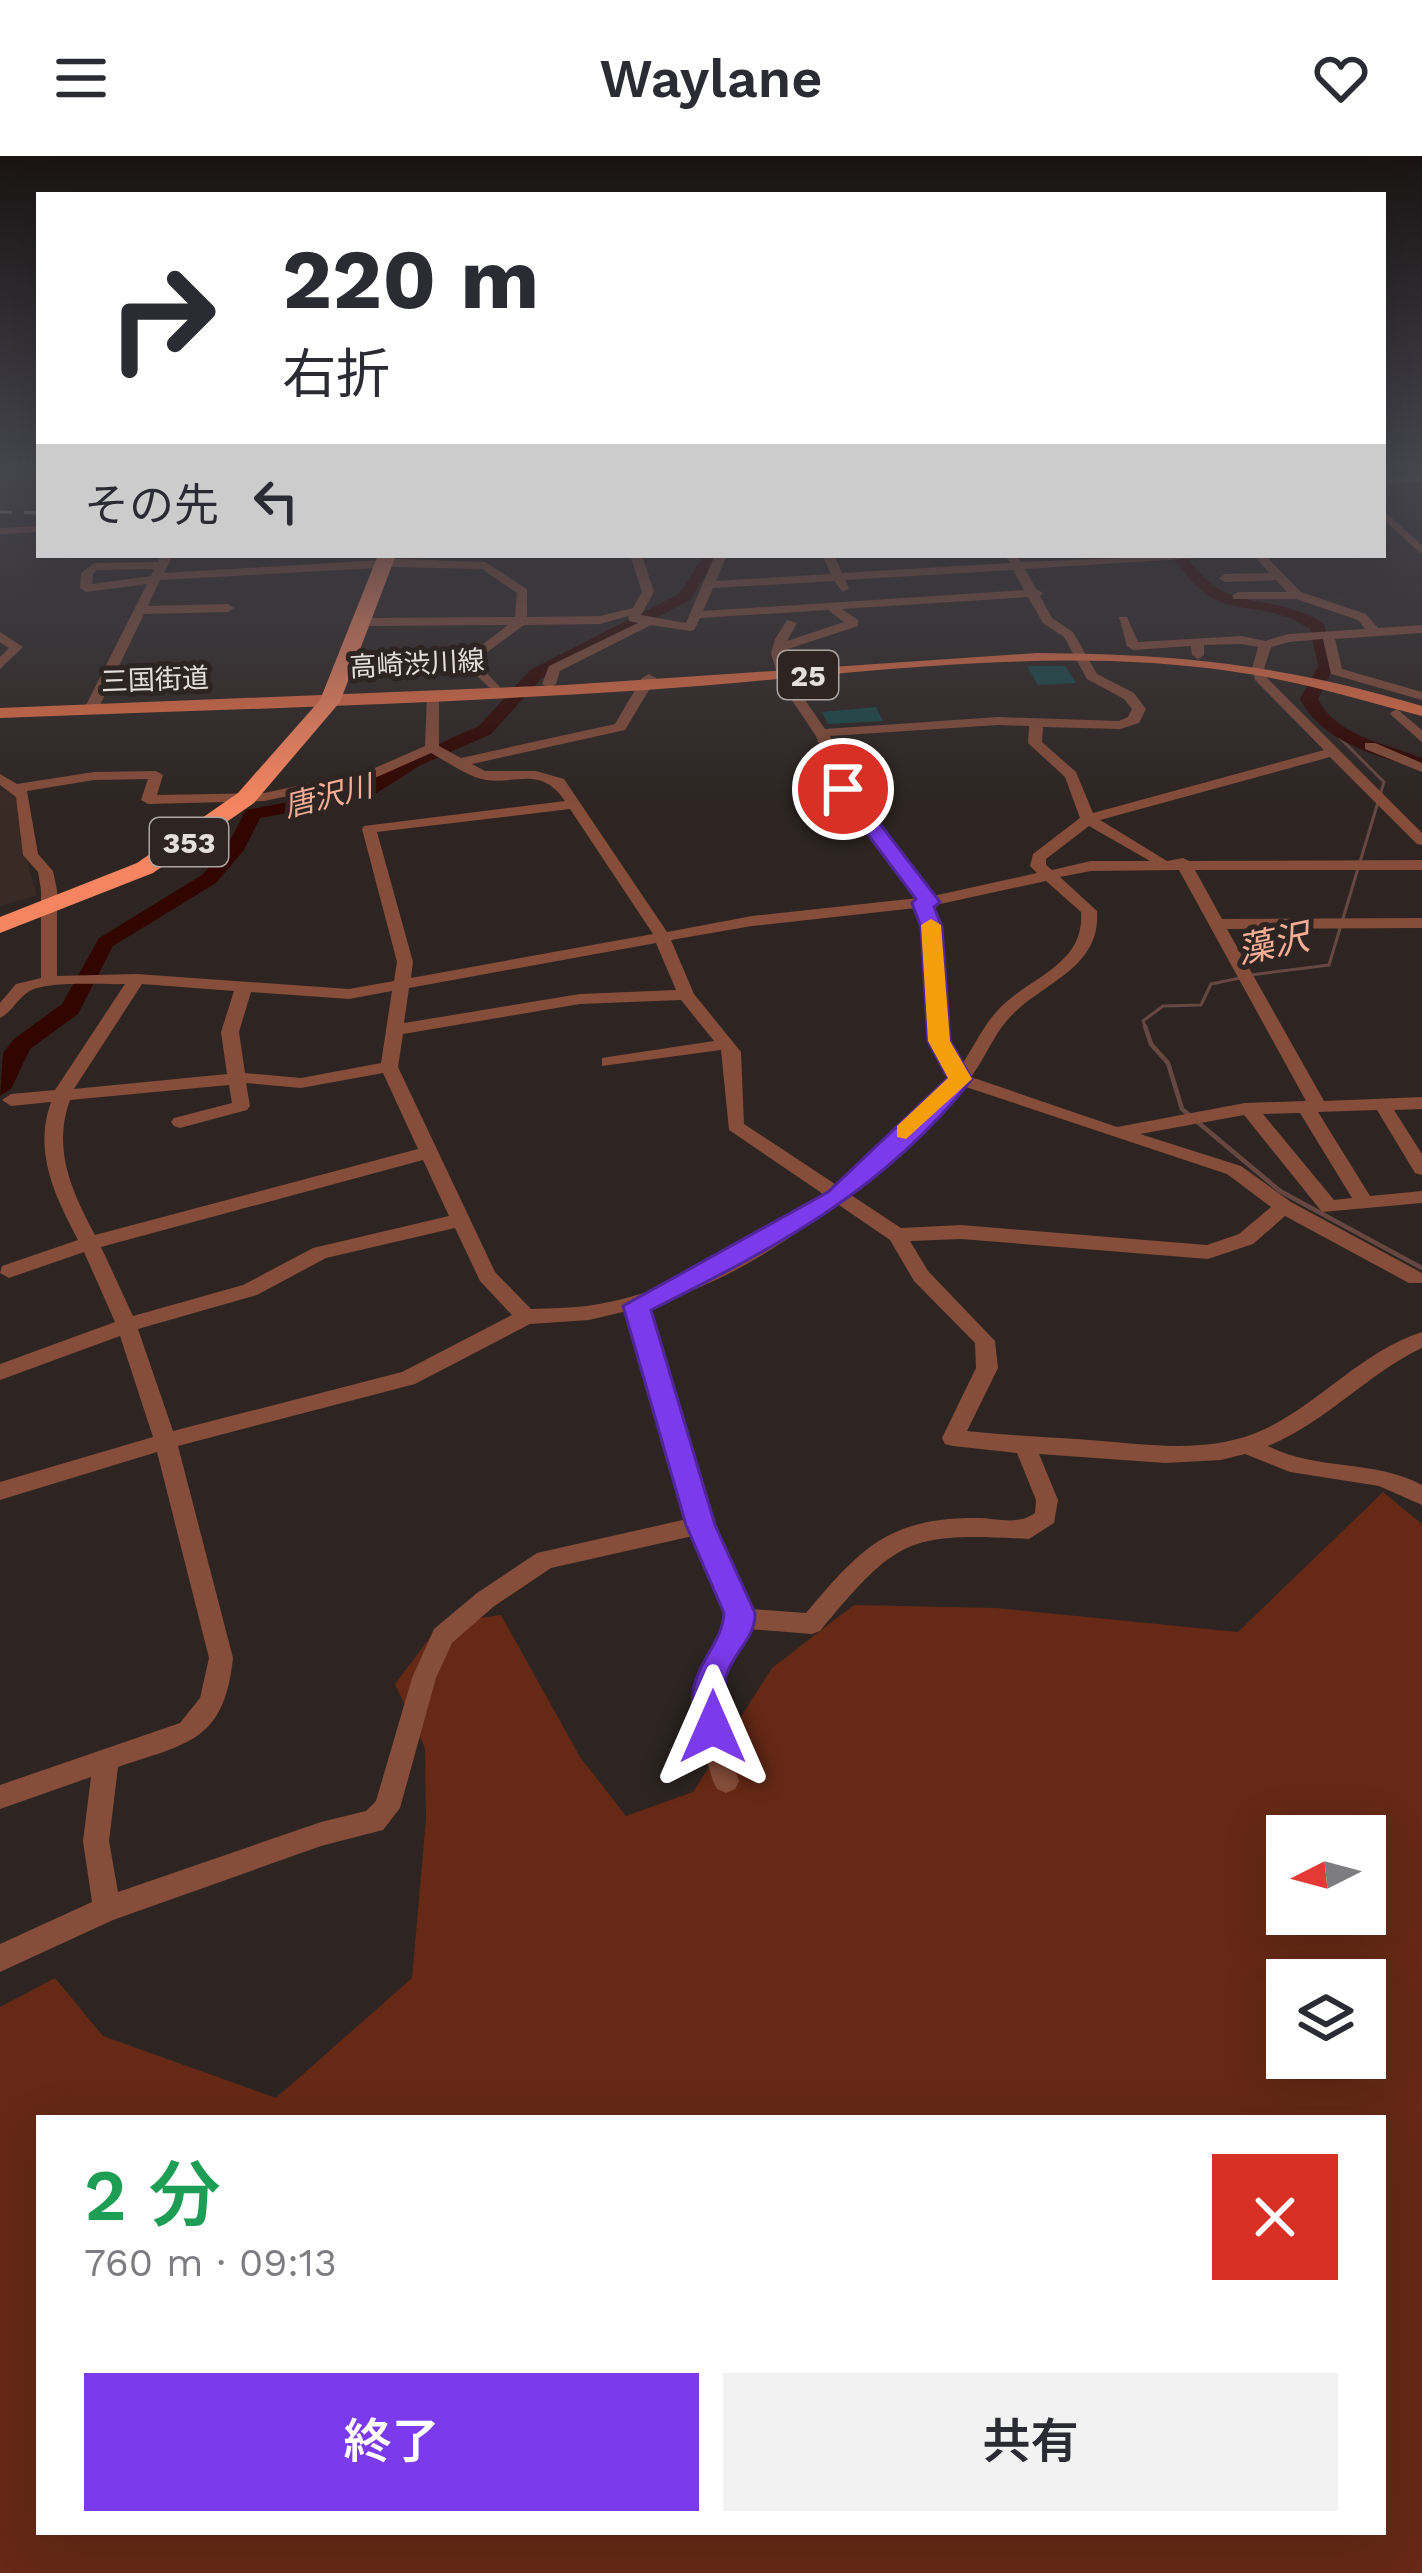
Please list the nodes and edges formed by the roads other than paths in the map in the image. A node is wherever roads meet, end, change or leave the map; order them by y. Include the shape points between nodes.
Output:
1 (86, 581) edge
2 (114, 581) edge
3 (154, 581) edge
4 (371, 581) edge
5 (374, 581) edge
6 (509, 581) edge
7 (645, 581) edge
8 (712, 581) edge
9 (778, 581) edge
10 (840, 581) edge
11 (1028, 581) edge
12 (1281, 581) edge
13 (711, 585) junction
14 (1036, 593) junction
15 (1297, 595) junction
16 (1238, 596) dead end
17 (851, 605) junction
18 (830, 607) junction
19 (228, 608) dead end
20 (140, 610) junction
21 (634, 610) junction
22 (696, 615) junction
23 (1123, 620) dead end
24 (521, 621) junction
25 (363, 622) junction
26 (791, 623) dead end
27 (645, 624) junction
28 (1422, 629) edge
29 (1374, 632) junction
30 (1321, 635) junction
31 (0, 636) edge
32 (17, 647) junction
33 (780, 647) junction
34 (0, 649) edge
35 (1197, 649) junction
36 (1080, 654) junction
37 (1261, 659) junction
38 (0, 665) edge
39 (782, 673) junction
40 (647, 681) junction
41 (493, 687) junction
42 (531, 688) junction
43 (432, 697) junction
44 (326, 699) junction
45 (1422, 703) edge
46 (91, 709) junction
47 (0, 712) edge
48 (1397, 713) dead end
49 (1036, 723) junction
50 (821, 733) junction
51 (1422, 739) edge
52 (1370, 746) dead end
53 (432, 748) junction
54 (1332, 752) junction
55 (460, 762) junction
56 (1422, 769) edge
57 (5, 785) edge
58 (235, 799) junction
59 (574, 804) junction
60 (1088, 819) junction
61 (1422, 841) edge
62 (1163, 863) junction
63 (1183, 863) junction
64 (1422, 865) edge
65 (1050, 873) junction
66 (926, 903) junction
67 (48, 904) junction
68 (0, 914) edge
69 (1422, 923) edge
70 (1218, 924) junction
71 (0, 926) edge
72 (661, 937) junction
73 (137, 979) junction
74 (49, 981) junction
75 (244, 987) junction
76 (399, 988) junction
77 (686, 994) junction
78 (0, 1013) edge
79 (393, 1030) junction
80 (725, 1044) junction
81 (608, 1062) dead end
82 (389, 1067) junction
83 (235, 1079) junction
84 (960, 1079) junction
85 (64, 1095) junction
86 (11, 1100) dead end
87 (1422, 1103) edge
88 (1382, 1104) junction
89 (1311, 1105) junction
90 (1249, 1109) junction
91 (180, 1122) dead end
92 (1117, 1132) junction
93 (427, 1153) junction
94 (1422, 1169) edge
95 (1422, 1196) edge
96 (837, 1198) junction
97 (1365, 1203) junction
98 (1283, 1208) junction
99 (458, 1221) junction
100 (897, 1235) junction
101 (89, 1243) junction
102 (9, 1271) dead end
103 (1419, 1277) edge
104 (1422, 1300) edge
105 (637, 1306) junction
106 (526, 1316) junction
107 (130, 1324) junction
108 (1422, 1339) edge
109 (0, 1372) edge
110 (165, 1442) junction
111 (1247, 1445) junction
112 (1024, 1446) junction
113 (0, 1491) edge
114 (1422, 1496) edge
115 (700, 1525) junction
116 (740, 1618) junction
117 (106, 1763) junction
118 (726, 1780) dead end
119 (0, 1797) edge
120 (106, 1909) junction
121 (0, 1958) edge

1 - 2 street via 86,588
3 - 20 street
4 - 44 highway
5 - 25 highway
6 - 24 street via 523,592
7 - 21 street via 648,592
8 - 13 street
9 - 13 street
10 - 17 street
11 - 14 street
12 - 15 street
13 - 22 street
14 - 17 street
14 - 36 street via 1047,620
15 - 16 street
15 - 29 street via 1362,617
17 - 18 street
18 - 22 street
18 - 33 street via 854,623
19 - 20 street
20 - 46 street
21 - 24 street via 600,620
21 - 27 street via 634,620
22 - 27 street via 690,627
23 - 35 street via 1132,646
24 - 25 street
24 - 41 street via 467,661
25 - 44 highway
26 - 33 street
27 - 42 street
28 - 29 street
29 - 30 street
30 - 37 street
30 - 45 street via 1336,670
31 - 32 street
32 - 34 street
32 - 38 street
33 - 39 street
35 - 36 main road, 25
35 - 37 main road, 25
36 - 37 main road, 25
36 - 39 main road, 高崎渋川線 / 25
36 - 49 street via 1092,676 1134,700 1134,720
37 - 45 main road, 25
37 - 54 street
39 - 40 main road, 高崎渋川線 / 25
39 - 50 street
40 - 42 main road, 高崎渋川線 / 25
40 - 55 street via 620,727
41 - 42 main road, 高崎渋川線 / 25
41 - 44 main road, 高崎渋川線 / 25
42 - 43 main road, 高崎渋川線 / 25
43 - 44 main road, 高崎渋川線 / 25
43 - 53 street
44 - 46 main road, 三国街道 / 25
44 - 58 highway, 353
46 - 47 main road, 三国街道 / 25
48 - 51 street
49 - 50 street
49 - 60 street via 1035,743 1071,775
50 - 66 street via 849,801
52 - 56 street
53 - 55 street
53 - 58 street via 372,774
54 - 60 street
54 - 61 street
55 - 59 street via 491,777 549,777
57 - 58 street via 156,775 148,800
57 - 67 street via 23,795
58 - 67 highway, 353 via 176,851
59 - 72 street
59 - 76 street via 369,829 404,962
60 - 62 street
60 - 65 street via 1038,857
62 - 63 street
62 - 65 street
63 - 64 street
63 - 70 street
65 - 66 street
65 - 84 street via 1089,910 1090,932 1055,977 1007,1010
66 - 72 street
66 - 84 street via 939,1041
67 - 68 highway, 353
67 - 71 highway, 353
67 - 74 street
69 - 70 street
70 - 89 street
72 - 76 street
72 - 77 street
73 - 74 street
73 - 75 street
73 - 85 street
74 - 78 street via 22,988
75 - 76 street via 349,994
75 - 83 street via 230,1032
76 - 79 street
77 - 79 street via 580,999
77 - 80 street
79 - 82 street
80 - 81 street
80 - 96 street via 737,1088 735,1126
82 - 83 street via 301,1083
82 - 93 street
83 - 85 street
83 - 91 street via 242,1101 236,1111
84 - 92 street
84 - 96 street
85 - 86 street
85 - 101 street via 52,1130 55,1159
87 - 88 street
88 - 89 street
88 - 94 street
89 - 90 street
89 - 97 street
90 - 92 street
90 - 97 street via 1329,1207
92 - 98 street via 1234,1170
93 - 99 street
93 - 101 street
95 - 97 street
96 - 100 street
96 - 105 street
98 - 100 street via 1246,1239 1208,1252 961,1232
98 - 103 street
99 - 106 street via 487,1276
99 - 107 street via 320,1253 250,1290
100 - 112 street via 921,1276 985,1341 987,1368 953,1438
101 - 102 street
101 - 107 street
103 - 104 street
105 - 106 street
105 - 115 street
106 - 110 street via 408,1378
107 - 109 street
107 - 110 street
108 - 111 street via 1333,1400
110 - 113 street
110 - 117 street via 221,1658 218,1685 205,1717 189,1731
111 - 112 street via 1200,1455
111 - 114 street via 1287,1464 1383,1476
112 - 116 street via 1047,1500 1040,1525 902,1533 869,1554 812,1624
115 - 116 street
115 - 120 street via 545,1560 443,1636 387,1808 374,1821
116 - 118 street via 709,1687
117 - 119 street
117 - 120 street via 96,1841
120 - 121 street

